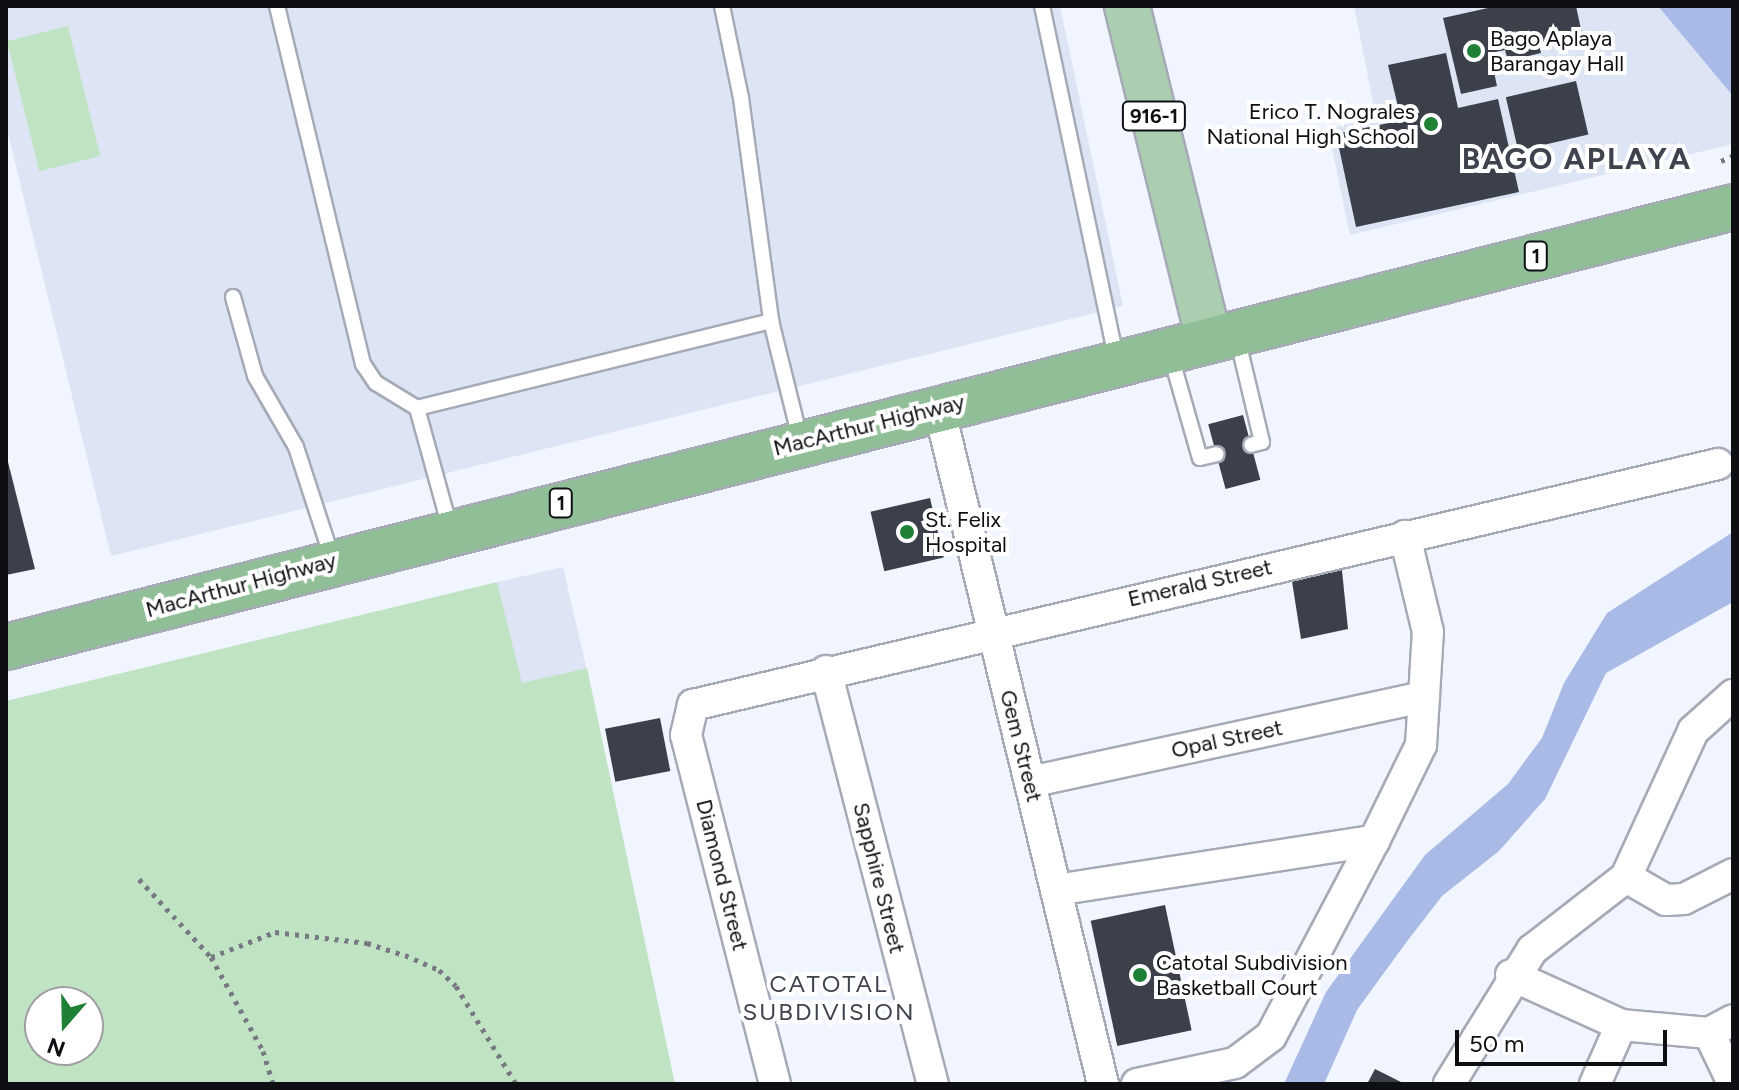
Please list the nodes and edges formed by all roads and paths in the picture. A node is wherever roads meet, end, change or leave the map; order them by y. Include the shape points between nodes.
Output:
1 (277, 6) edge
2 (722, 6) edge
3 (1042, 6) edge
4 (1127, 6) edge
5 (1733, 156) edge
6 (1721, 161) dead end
7 (1733, 207) edge
8 (233, 297) dead end
9 (771, 321) junction
10 (1205, 340) junction
11 (1117, 362) junction
12 (417, 408) junction
13 (939, 408) junction
14 (801, 442) junction
15 (1251, 445) dead end
16 (1217, 454) dead end
17 (1718, 464) dead end
18 (451, 531) junction
19 (1405, 536) junction
20 (333, 562) junction
21 (993, 631) junction
22 (6, 647) edge
23 (826, 671) junction
24 (1733, 695) edge
25 (1424, 697) junction
26 (688, 713) joint
27 (1030, 782) junction
28 (1374, 841) junction
29 (1733, 874) edge
30 (1626, 877) junction
31 (139, 879) dead end
32 (1056, 890) junction
33 (211, 957) junction
34 (1511, 975) junction
35 (1621, 1025) junction
36 (1721, 1027) edge
37 (1733, 1083) edge
38 (273, 1084) edge
39 (516, 1084) edge
40 (775, 1084) edge
41 (933, 1084) edge
42 (1103, 1084) edge
43 (1137, 1084) edge
44 (1449, 1084) edge
45 (1595, 1084) edge

1 - 12 lane via 363,364 376,383
2 - 9 lane via 741,98
3 - 11 lane
4 - 10 main road, 916-1
5 - 6 path
7 - 10 highway, MacArthur Highway / 1
8 - 20 lane via 255,376 296,447
9 - 12 lane
9 - 14 lane
10 - 11 highway, MacArthur Highway / 1
10 - 15 lane via 1262,442
10 - 16 lane via 1200,458
11 - 13 highway, MacArthur Highway / 1
12 - 18 lane
13 - 14 highway, MacArthur Highway / 1
13 - 21 street, Gem Street
14 - 18 highway, MacArthur Highway / 1
17 - 19 street, Emerald Street
18 - 20 highway, MacArthur Highway / 1
19 - 21 street, Emerald Street
19 - 25 street via 1428,632
20 - 22 highway, MacArthur Highway / 1
21 - 23 street, Emerald Street
21 - 27 street, Gem Street
23 - 26 street, Emerald Street via 703,701
23 - 41 street, Sapphire Street
24 - 30 street via 1693,731
25 - 27 street, Opal Street
25 - 28 street via 1421,745
26 - 40 street, Diamond Street via 686,735
27 - 32 street, Gem Street
28 - 32 street
28 - 43 street via 1271,1036 1235,1063
29 - 30 street via 1684,899 1666,900
30 - 34 street via 1550,934
31 - 33 path
32 - 42 street, Gem Street
33 - 38 path via 263,1051
33 - 39 path via 275,932 367,943 405,955 439,970 456,986
34 - 35 street
34 - 44 street
35 - 36 street
35 - 45 street
36 - 37 street

